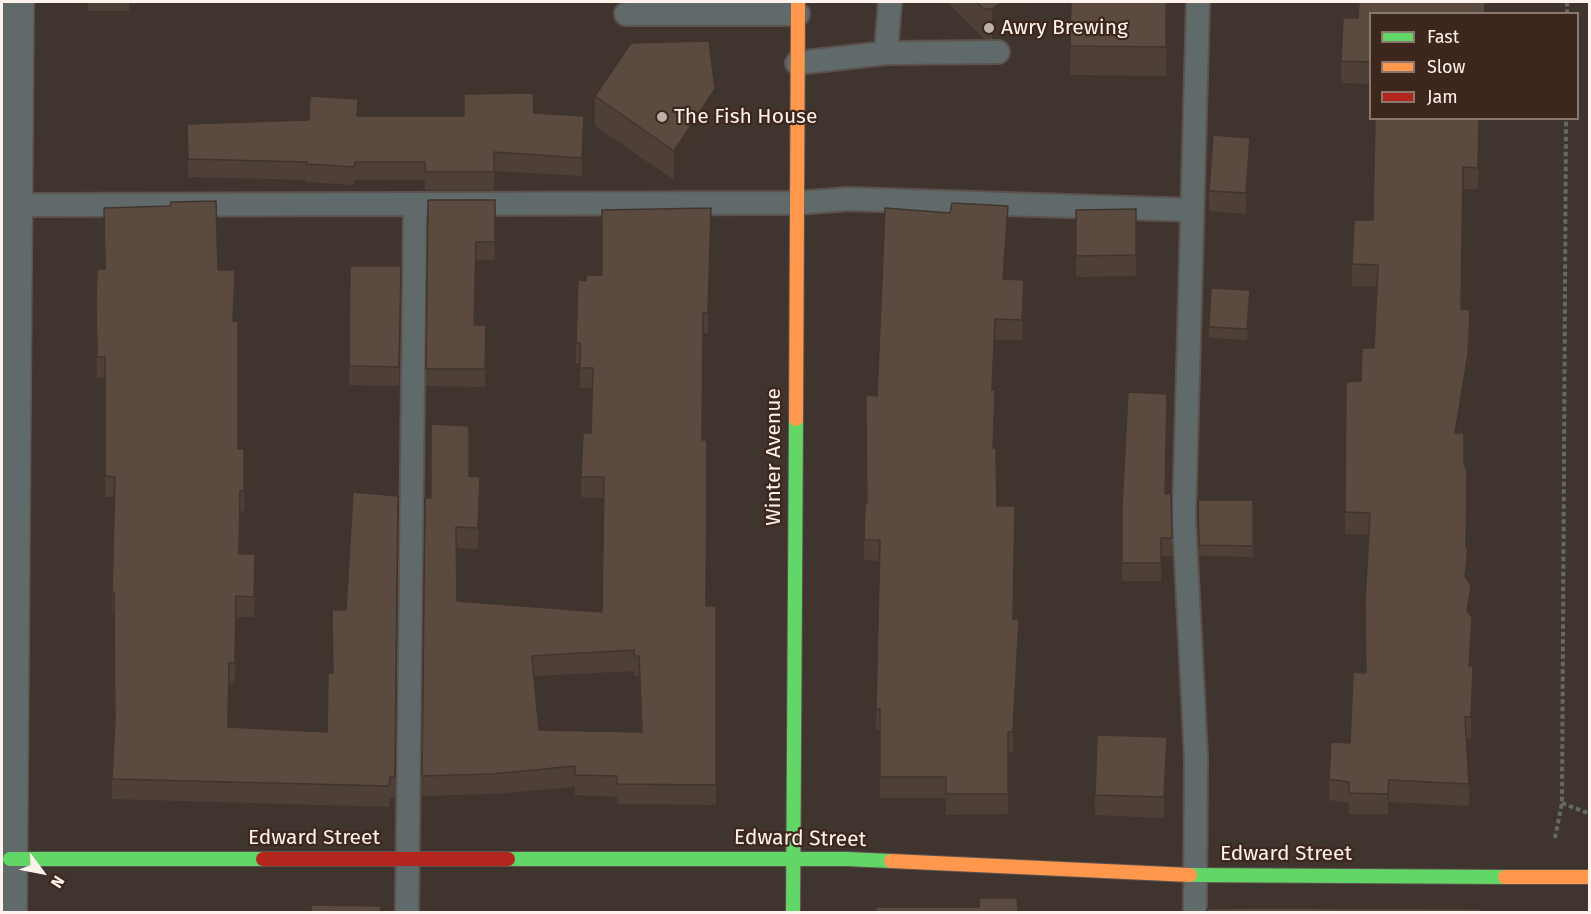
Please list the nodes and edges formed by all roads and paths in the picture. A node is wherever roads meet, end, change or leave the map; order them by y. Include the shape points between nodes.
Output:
1 (17, 2) edge
2 (890, 2) edge
3 (1198, 2) edge
4 (798, 8) edge
5 (626, 14) dead end
6 (998, 52) dead end
7 (886, 53) junction
8 (797, 63) junction
9 (1566, 120) edge
10 (796, 203) junction
11 (415, 204) junction
12 (15, 205) junction
13 (1192, 210) junction
14 (1562, 803) junction
15 (1590, 814) edge
16 (10, 859) junction
17 (407, 859) junction
18 (795, 861) junction
19 (1196, 875) junction
20 (1547, 877) junction
21 (1590, 877) edge
22 (10, 912) edge
23 (407, 912) edge
24 (794, 912) edge
25 (1195, 912) edge

1 - 12 street
2 - 7 lane
3 - 13 lane
4 - 5 lane
4 - 8 street, Winter Avenue
6 - 7 lane
7 - 8 lane
8 - 10 street, Winter Avenue
9 - 14 path
10 - 11 lane
10 - 13 lane via 849,199
10 - 18 street, Winter Avenue
11 - 12 lane
11 - 17 lane
12 - 16 street
13 - 19 lane via 1184,519 1196,757
14 - 15 path
14 - 20 path
16 - 17 street, Edward Street
16 - 22 street
17 - 18 street, Edward Street
17 - 23 lane
18 - 19 street, Edward Street
18 - 24 street, Winter Avenue
19 - 20 street, Edward Street
19 - 25 lane
20 - 21 street, Edward Street

